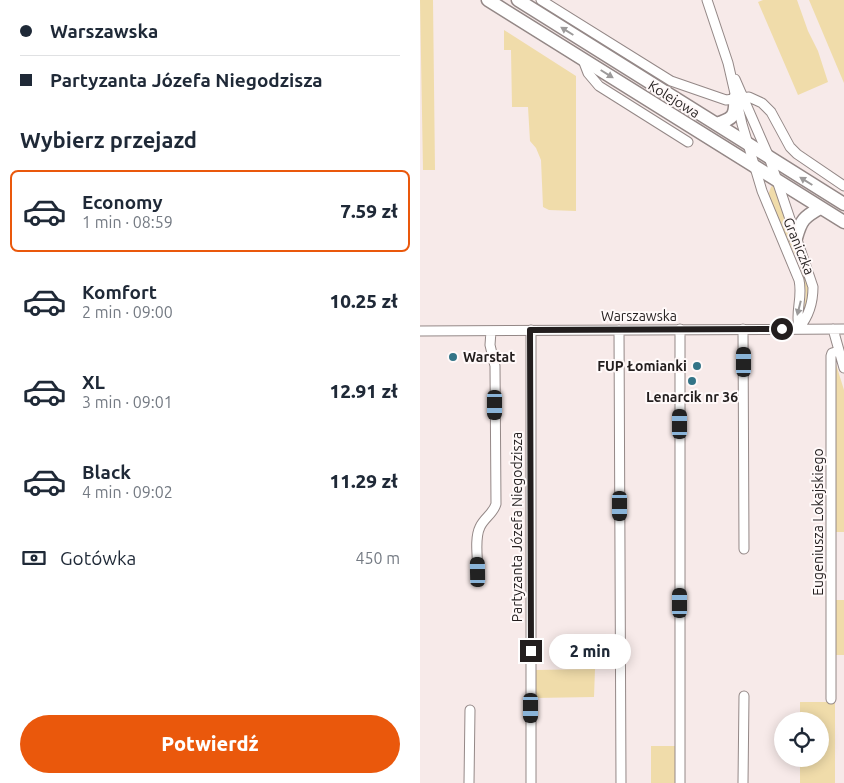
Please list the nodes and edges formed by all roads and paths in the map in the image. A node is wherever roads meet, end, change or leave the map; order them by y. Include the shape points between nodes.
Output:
1 (488, 0) edge
2 (518, 0) edge
3 (541, 0) edge
4 (707, 0) edge
5 (583, 60) junction
6 (740, 98) junction
7 (656, 106) junction
8 (638, 111) junction
9 (716, 124) junction
10 (688, 142) dead end
11 (750, 145) junction
12 (769, 157) junction
13 (756, 168) junction
14 (777, 181) junction
15 (844, 186) edge
16 (844, 204) edge
17 (820, 208) junction
18 (844, 222) edge
19 (796, 238) junction
20 (799, 328) junction
21 (680, 329) junction
22 (744, 329) junction
23 (833, 329) junction
24 (844, 329) edge
25 (530, 330) junction
26 (619, 330) junction
27 (420, 331) edge
28 (491, 331) junction
29 (839, 351) junction
30 (844, 368) edge
31 (744, 549) dead end
32 (478, 572) dead end
33 (744, 696) dead end
34 (832, 699) dead end
35 (470, 710) dead end
36 (469, 783) edge
37 (531, 783) edge
38 (621, 783) edge
39 (680, 783) edge
40 (743, 783) edge

1 - 5 highway, Kolejowa
9 -> 2 highway, Kolejowa
3 - 6 street via 671,82 726,100
4 - 6 street
5 -> 7 highway, Kolejowa
5 - 8 street via 588,73 599,86
6 - 9 highway via 733,116
6 - 11 street, Graniczka
6 - 12 street, Graniczka
6 - 15 street via 756,100 767,108 797,154
7 - 8 street
7 - 13 highway, Kolejowa
8 - 10 street
9 - 11 highway, Kolejowa
11 - 12 highway, Kolejowa
11 - 13 street, Graniczka
12 - 14 street, Graniczka
16 -> 12 highway, Kolejowa
13 - 14 highway, Kolejowa
13 -> 20 street, Graniczka via 764,197 799,280 802,294 796,316
14 - 17 highway, Kolejowa
14 - 19 street, Graniczka
17 - 18 highway, Kolejowa
17 - 19 highway via 800,223
19 - 20 street, Graniczka via 813,287 811,307
20 - 22 street, Warszawska
20 - 23 street
21 - 22 street, Warszawska
21 - 26 street, Warszawska
21 - 39 street
22 - 31 street
23 - 24 street
23 - 29 street
25 - 26 street, Warszawska
25 - 28 street, Warszawska
25 - 37 street, Partyzanta Józefa Niegodzisza
26 - 38 street
27 - 28 street, Warszawska
28 - 32 street via 490,345 495,366 496,504 478,532
29 - 30 street
29 - 34 street, Eugeniusza Lokajskiego via 831,356
33 - 40 street
35 - 36 street

